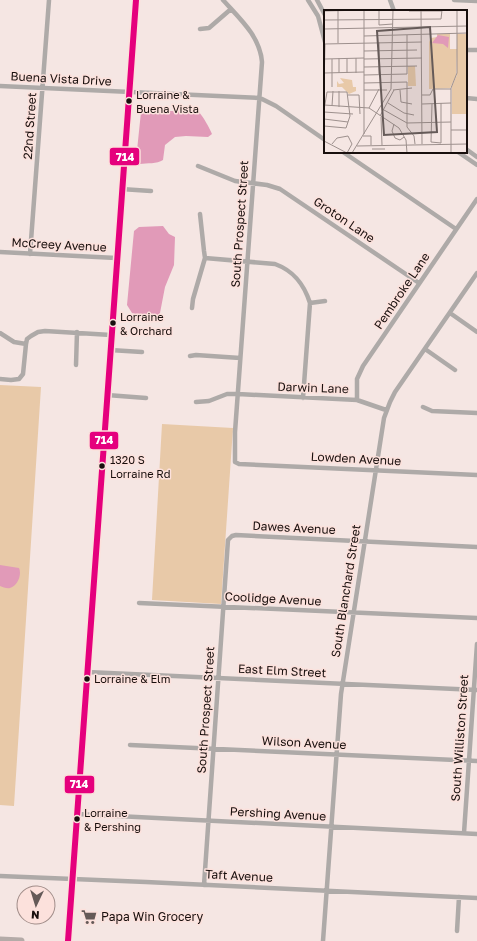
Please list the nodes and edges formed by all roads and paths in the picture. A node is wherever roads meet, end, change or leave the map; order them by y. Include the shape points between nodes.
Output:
1 (49, 0) edge
2 (136, 0) edge
3 (223, 0) edge
4 (308, 0) edge
5 (317, 0) edge
6 (390, 0) edge
7 (454, 0) edge
8 (477, 1) edge
9 (231, 9) junction
10 (394, 10) edge
11 (324, 13) edge
12 (200, 29) dead end
13 (324, 38) edge
14 (0, 86) edge
15 (42, 89) junction
16 (129, 93) junction
17 (260, 98) junction
18 (467, 98) edge
19 (477, 99) edge
20 (324, 139) edge
21 (467, 150) edge
22 (344, 153) edge
23 (459, 153) edge
24 (477, 157) edge
25 (477, 165) edge
26 (198, 166) dead end
27 (253, 183) junction
28 (122, 189) junction
29 (151, 191) dead end
30 (477, 199) edge
31 (200, 214) dead end
32 (456, 229) junction
33 (0, 252) edge
34 (30, 254) junction
35 (116, 258) junction
36 (206, 258) junction
37 (248, 261) junction
38 (477, 273) edge
39 (475, 279) edge
40 (419, 283) junction
41 (325, 301) dead end
42 (310, 303) junction
43 (192, 308) dead end
44 (450, 313) junction
45 (77, 332) junction
46 (477, 332) edge
47 (0, 333) edge
48 (111, 335) junction
49 (26, 344) junction
50 (425, 349) junction
51 (110, 350) junction
52 (142, 352) dead end
53 (190, 356) dead end
54 (240, 358) junction
55 (76, 365) dead end
56 (455, 370) dead end
57 (0, 379) edge
58 (238, 394) junction
59 (107, 395) junction
60 (146, 398) dead end
61 (303, 398) junction
62 (357, 400) junction
63 (196, 402) dead end
64 (423, 407) dead end
65 (386, 410) junction
66 (477, 414) edge
67 (235, 462) joint
68 (375, 470) junction
69 (477, 475) edge
70 (230, 538) joint
71 (364, 541) junction
72 (477, 547) edge
73 (140, 603) dead end
74 (223, 606) junction
75 (353, 612) junction
76 (477, 618) edge
77 (477, 644) edge
78 (87, 672) junction
79 (218, 678) junction
80 (342, 684) junction
81 (475, 690) edge
82 (130, 745) dead end
83 (213, 749) junction
84 (336, 755) junction
85 (469, 761) junction
86 (477, 761) edge
87 (77, 814) junction
88 (208, 821) junction
89 (331, 827) junction
90 (464, 833) junction
91 (477, 834) edge
92 (0, 876) edge
93 (72, 879) junction
94 (204, 885) junction
95 (326, 890) junction
96 (459, 897) junction
97 (477, 898) edge
98 (457, 931) dead end
99 (0, 940) edge
100 (21, 941) edge
101 (68, 941) edge
102 (323, 941) edge

1 - 15 street, 22nd Street
2 - 16 street
3 - 9 street, South Prospect Street
4 - 13 street via 320,20
5 - 11 street
6 - 10 street
7 - 8 street
9 - 12 street via 209,28
9 - 17 street, South Prospect Street via 255,37 260,50
14 - 15 street, Buena Vista Drive
15 - 16 street, Buena Vista Drive
15 - 34 street, 22nd Street
16 - 17 street, Buena Vista Drive
16 - 28 street
17 - 20 street, Buena Vista Drive
17 - 27 street, South Prospect Street
18 - 19 street
21 - 24 street
22 - 32 street
23 - 25 street
26 - 27 street, Groton Lane via 235,181
27 - 37 street, South Prospect Street
27 - 40 street, Groton Lane via 273,186 287,193
28 - 29 street
28 - 35 street
30 - 32 street, Pembroke Lane
31 - 36 street
32 - 40 street, Pembroke Lane
33 - 34 street, McCreey Avenue
34 - 35 street, McCreey Avenue
35 - 48 street
36 - 37 street
36 - 43 street
37 - 42 street via 271,263 289,271 302,283
37 - 54 street, South Prospect Street
38 - 39 street, South Blanchard Street
39 - 44 street, South Blanchard Street
40 - 62 street, Pembroke Lane via 360,370
41 - 42 street
42 - 61 street
44 - 46 street
44 - 50 street, South Blanchard Street
45 - 48 street
45 - 49 street via 43,331 31,336
45 - 55 street
47 - 49 street via 14,342
48 - 51 street
49 - 57 street via 24,374 19,379
50 - 56 street
50 - 65 street, South Blanchard Street via 395,392
51 - 52 street
51 - 59 street
53 - 54 street
54 - 58 street, South Prospect Street
58 - 61 street, Darwin Lane
58 - 63 street, Darwin Lane via 227,394 209,401
58 - 67 street, South Prospect Street
59 - 60 street
59 - 78 street
61 - 62 street, Darwin Lane
62 - 65 street, Darwin Lane
64 - 66 street via 432,411
65 - 68 street, South Blanchard Street
67 - 68 street, Lowden Avenue
68 - 69 street, Lowden Avenue
68 - 71 street, South Blanchard Street
70 - 71 street, Dawes Avenue via 236,535
70 - 74 street, South Prospect Street
71 - 72 street, Dawes Avenue
71 - 75 street, South Blanchard Street
73 - 74 street, Coolidge Avenue
74 - 75 street, Coolidge Avenue
74 - 79 street, South Prospect Street
75 - 76 street, Coolidge Avenue
75 - 80 street, South Blanchard Street
77 - 81 street, South Williston Street
78 - 79 street, East Elm Street
78 - 87 street
79 - 80 street, East Elm Street
79 - 83 street, South Prospect Street
80 - 81 street, East Elm Street
80 - 84 street, South Blanchard Street
81 - 85 street, South Williston Street
82 - 83 street, Wilson Avenue
83 - 84 street, Wilson Avenue
83 - 88 street, South Prospect Street
84 - 85 street, Wilson Avenue
84 - 89 street, South Blanchard Street
85 - 86 street, Wilson Avenue
85 - 90 street, South Williston Street
87 - 88 street, Pershing Avenue
87 - 93 street
88 - 89 street, Pershing Avenue
88 - 94 street, South Prospect Street
89 - 90 street, Pershing Avenue
89 - 95 street, South Blanchard Street
90 - 91 street, Pershing Avenue
92 - 93 street, Taft Avenue
93 - 94 street, Taft Avenue
93 - 101 street
94 - 95 street, Taft Avenue
95 - 96 street, Taft Avenue
95 - 102 street, South Blanchard Street
96 - 97 street, Taft Avenue
96 - 98 street
99 - 100 main road

